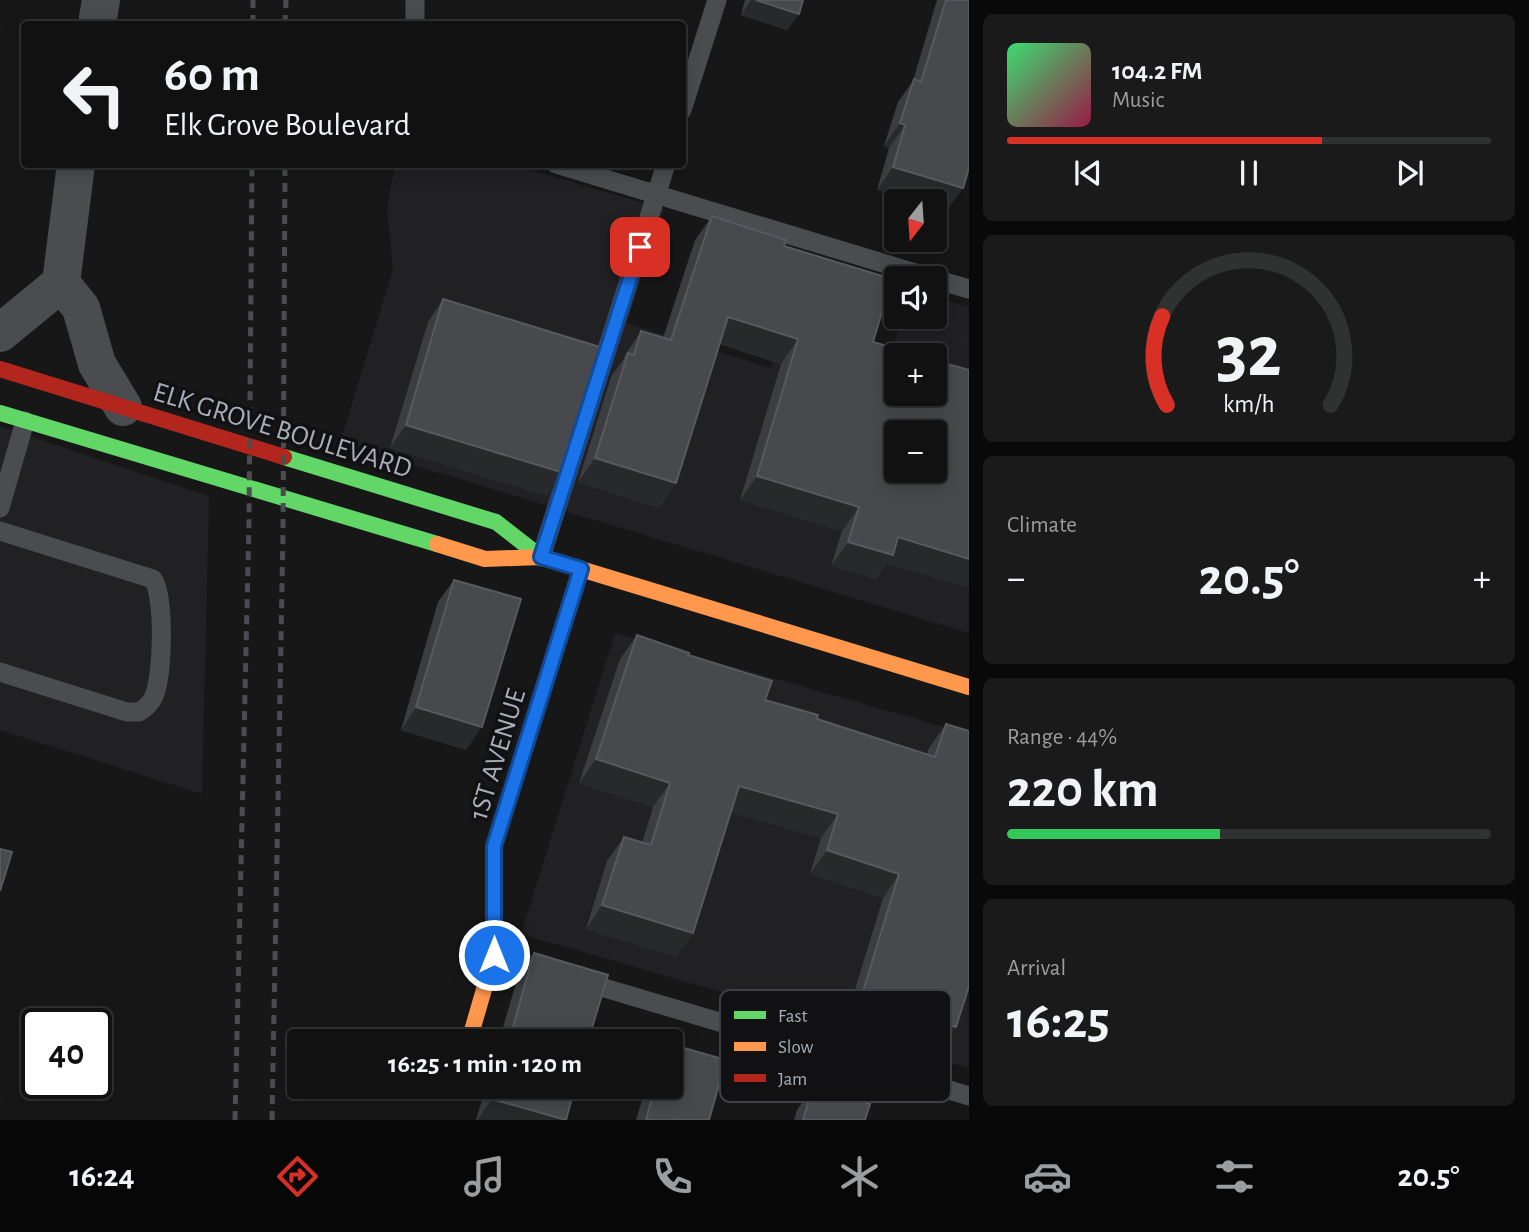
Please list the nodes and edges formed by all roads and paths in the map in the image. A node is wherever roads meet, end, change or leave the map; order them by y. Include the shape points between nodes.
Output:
1 (101, 0) edge
2 (415, 0) edge
3 (717, 0) edge
4 (98, 21) edge
5 (415, 21) edge
6 (686, 97) edge
7 (75, 168) edge
8 (569, 168) edge
9 (665, 168) edge
10 (656, 195) junction
11 (890, 266) edge
12 (61, 283) junction
13 (947, 283) edge
14 (969, 289) edge
15 (0, 333) edge
16 (0, 369) edge
17 (53, 409) dead end
18 (0, 413) edge
19 (125, 413) junction
20 (25, 421) junction
21 (0, 508) edge
22 (0, 531) edge
23 (541, 557) junction
24 (581, 569) junction
25 (0, 672) edge
26 (969, 687) edge
27 (494, 955) junction
28 (720, 1022) edge
29 (473, 1029) edge
30 (951, 1091) edge
31 (969, 1096) edge

1 - 4 street
2 - 5 lane
3 - 6 lane
7 - 12 street
8 - 10 lane
9 - 10 lane
10 - 11 lane
10 - 23 lane
12 - 15 street
12 - 19 street via 81,308 97,364
13 - 14 lane
16 - 19 main road, ELK GROVE BOULEVARD
17 - 20 main road
18 - 20 main road, ELK GROVE BOULEVARD
19 - 23 main road, ELK GROVE BOULEVARD via 496,522
20 - 21 lane
20 - 23 main road, ELK GROVE BOULEVARD via 485,559
22 - 25 lane via 153,579 161,603 158,686 153,699 139,712
23 - 24 main road, ELK GROVE BOULEVARD
24 - 26 main road, ELK GROVE BOULEVARD
24 - 27 main road, 1ST AVENUE via 494,846
27 - 28 lane
27 - 29 main road, 1ST AVENUE
30 - 31 lane

